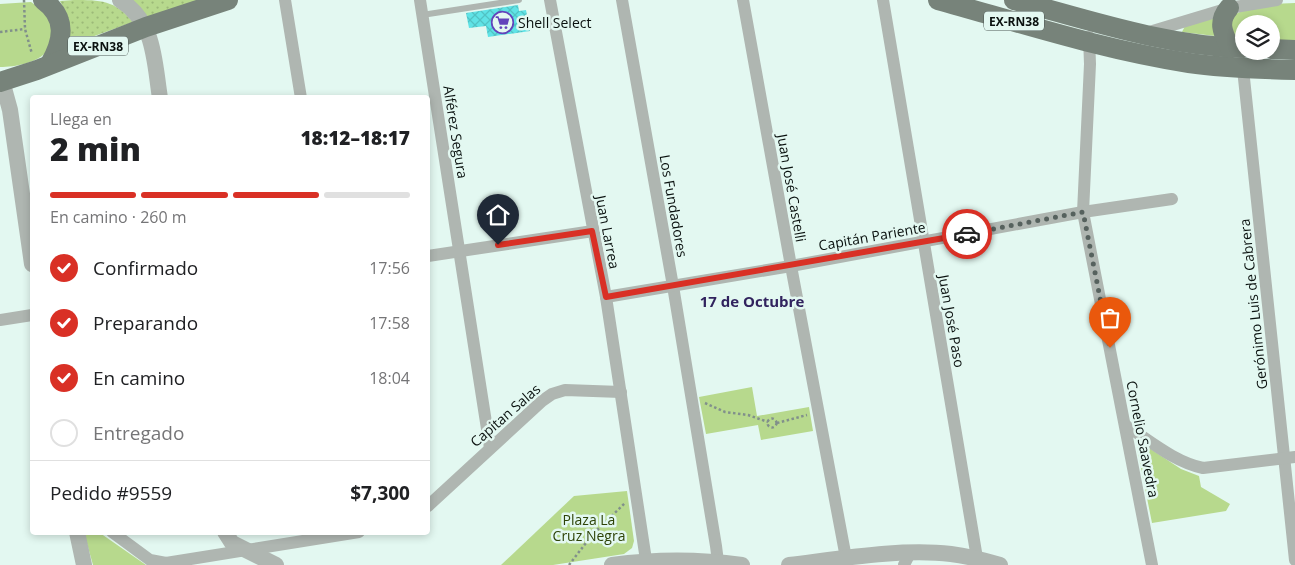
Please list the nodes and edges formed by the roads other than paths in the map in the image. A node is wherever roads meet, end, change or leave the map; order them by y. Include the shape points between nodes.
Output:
1 (43, 0) edge
2 (120, 0) edge
3 (228, 0) edge
4 (285, 0) edge
5 (420, 0) edge
6 (462, 0) edge
7 (519, 0) edge
8 (550, 0) edge
9 (622, 0) edge
10 (743, 0) edge
11 (884, 0) edge
12 (938, 0) edge
13 (1014, 0) edge
14 (1277, 0) edge
15 (1229, 8) junction
16 (464, 9) junction
17 (422, 15) junction
18 (1088, 21) junction
19 (146, 27) junction
20 (1141, 34) junction
21 (1090, 42) junction
22 (1235, 46) edge
23 (1235, 48) edge
24 (1280, 50) edge
25 (1295, 50) edge
26 (1240, 60) edge
27 (43, 67) junction
28 (1243, 69) junction
29 (1295, 70) edge
30 (1, 82) edge
31 (160, 95) edge
32 (301, 95) edge
33 (1172, 199) dead end
34 (1083, 212) junction
35 (592, 231) junction
36 (924, 242) junction
37 (30, 250) edge
38 (460, 250) junction
39 (430, 256) edge
40 (791, 266) junction
41 (673, 286) junction
42 (606, 297) junction
43 (30, 315) edge
44 (0, 320) edge
45 (621, 392) junction
46 (1125, 425) junction
47 (490, 448) junction
48 (1290, 458) edge
49 (430, 504) edge
50 (78, 535) edge
51 (116, 535) edge
52 (227, 535) edge
53 (342, 535) edge
54 (245, 551) junction
55 (846, 558) junction
56 (977, 558) junction
57 (907, 559) edge
58 (646, 560) junction
59 (1295, 560) edge
60 (717, 563) edge
61 (84, 565) edge
62 (276, 565) edge
63 (612, 565) edge
64 (742, 565) edge
65 (789, 565) edge
66 (1000, 565) edge
67 (1152, 565) edge

1 - 27 main road, EX-RN38 via 54,10 61,31 58,49
2 - 19 street
3 - 19 main road, EX-RN38
4 - 32 street
5 - 17 street, Alférez Segura
6 - 16 lane
7 - 16 lane
8 - 35 street, Juan Larrea
9 - 41 street, Los Fundadores
10 - 40 street, Juan José Castelli
11 - 36 street, Juan José Paso
12 - 21 main road, EX-RN38
13 - 18 main road, EX-RN38
14 - 15 street
15 - 20 street
15 - 22 main road via 1221,22 1224,34
16 - 17 lane
17 - 38 street, Alférez Segura
18 - 20 main road, EX-RN38
18 - 21 street, Cornelio Saavedra
19 - 27 main road, EX-RN38
19 - 31 street
20 - 23 main road, EX-RN38
21 - 28 main road, EX-RN38 via 1142,54
21 - 34 street, Cornelio Saavedra
24 - 25 main road
26 - 28 street, Gerónimo Luis de Cabrera
27 - 30 main road, EX-RN38
28 - 29 main road, EX-RN38
28 - 48 street, Gerónimo Luis de Cabrera
30 - 37 street via 10,110
33 - 34 street, Capitán Pariente
34 - 36 street, Capitán Pariente
34 - 46 street, Cornelio Saavedra
35 - 38 street
35 - 42 street, Juan Larrea
36 - 40 street, Capitán Pariente
36 - 56 street, Juan José Paso
38 - 39 street
38 - 47 street, Alférez Segura
40 - 41 street, Capitán Pariente
40 - 55 street, Juan José Castelli
41 - 42 street, Capitán Pariente
41 - 60 street, Los Fundadores
42 - 45 street, Juan Larrea
43 - 44 street
45 - 47 street, Capitan Salas via 565,390 552,394
45 - 58 street, Juan Larrea
46 - 48 street via 1191,466 1203,468
46 - 67 street, Cornelio Saavedra
47 - 49 street, Capitan Salas
48 - 59 street, Gerónimo Luis de Cabrera
50 - 61 street
51 - 54 street via 150,560 166,563
52 - 54 street via 232,543
53 - 54 street
54 - 62 street
55 - 57 street
55 - 65 street
56 - 57 street via 949,554
56 - 66 street
58 - 60 street
58 - 63 street
60 - 64 street

